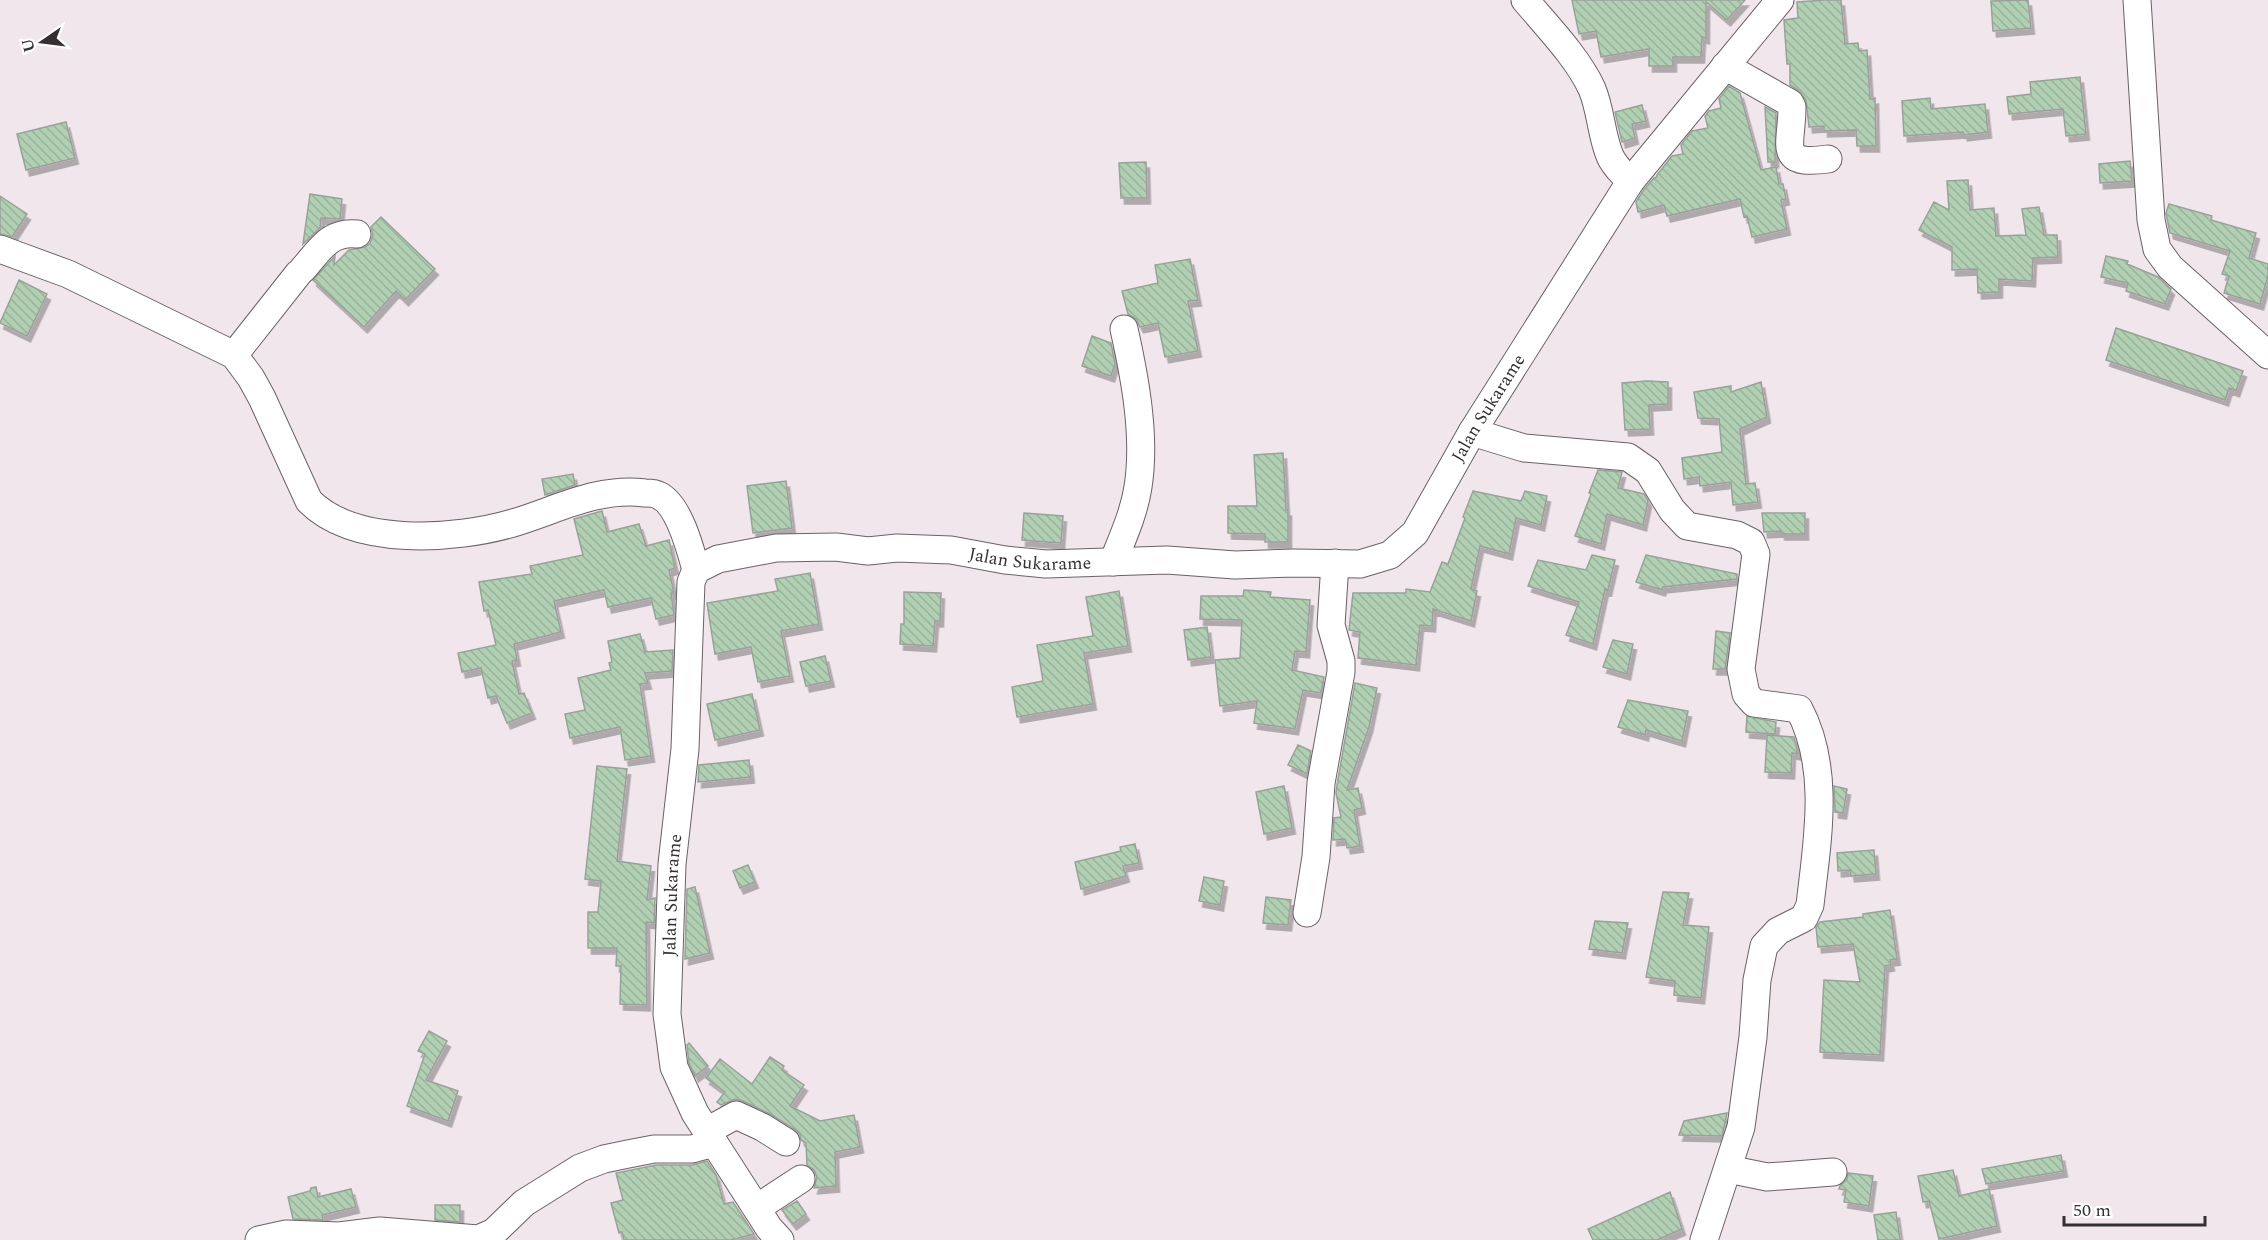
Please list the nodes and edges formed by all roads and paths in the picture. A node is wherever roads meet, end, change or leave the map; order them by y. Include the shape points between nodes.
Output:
1 (1525, 0) edge
2 (1780, 0) edge
3 (2137, 0) edge
4 (1725, 66) junction
5 (1828, 159) dead end
6 (1630, 182) junction
7 (357, 234) dead end
8 (0, 249) edge
9 (1125, 329) dead end
10 (2268, 355) edge
11 (234, 356) junction
12 (1473, 432) junction
13 (1113, 562) junction
14 (1335, 563) junction
15 (696, 570) junction
16 (1307, 913) dead end
17 (711, 1137) junction
18 (786, 1142) dead end
19 (1728, 1169) junction
20 (1833, 1172) dead end
21 (801, 1179) dead end
22 (764, 1229) edge
23 (259, 1240) edge
24 (1704, 1240) edge

1 - 6 street via 1592,89 1611,159
2 - 4 street, Jalan Sukarame
3 - 10 street via 2151,220 2157,249 2170,267
4 - 5 street via 1790,103 1790,147 1794,157
4 - 6 street, Jalan Sukarame
6 - 12 street, Jalan Sukarame
7 - 11 street via 336,235 300,272
8 - 11 street via 68,274
9 - 13 street via 1140,444 1139,476 1135,504
11 - 15 street via 262,398 309,501 319,512 347,525 395,536 478,531 511,524 589,496 636,492 658,495 669,504 687,537
12 - 14 street, Jalan Sukarame via 1408,540 1377,560
12 - 19 street via 1524,448 1628,457 1648,471 1687,526 1737,535 1751,542 1756,554 1741,669 1746,694 1754,703 1799,709 1813,749 1820,801 1810,905 1804,918 1778,931 1764,946 1741,1127
13 - 14 street, Jalan Sukarame
13 - 15 street, Jalan Sukarame via 1046,564 951,550 776,548 718,559
14 - 16 street via 1331,625 1341,672 1321,783
15 - 17 street, Jalan Sukarame via 691,582 685,749 672,864 667,1014 674,1067
17 - 18 street via 736,1115
17 - 22 street, Jalan Sukarame
17 - 23 street via 692,1149 654,1149 580,1168 524,1203 494,1232 478,1239 380,1231 339,1236 286,1234
19 - 20 street via 1767,1177
19 - 24 street
21 - 22 street

